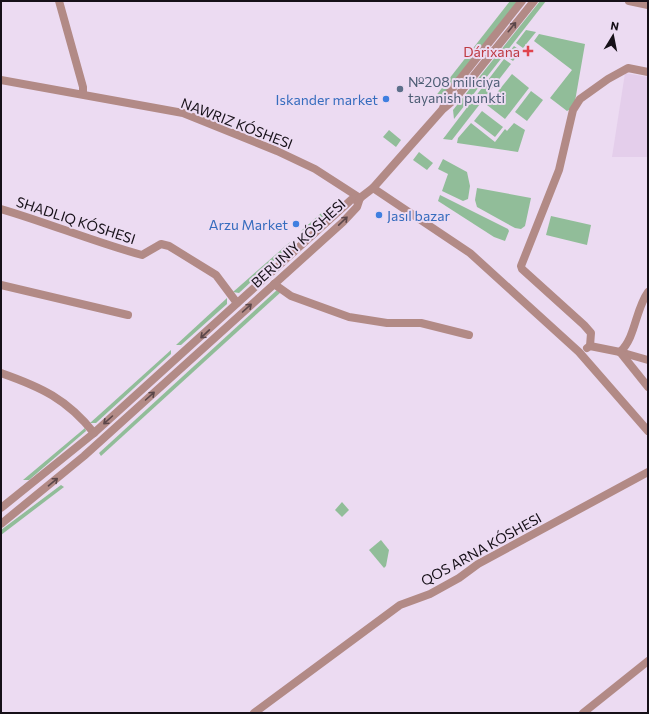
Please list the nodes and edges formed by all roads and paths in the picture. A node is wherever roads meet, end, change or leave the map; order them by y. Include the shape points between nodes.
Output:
1 (59, 1) edge
2 (522, 1) edge
3 (534, 1) edge
4 (629, 1) edge
5 (648, 5) edge
6 (648, 72) edge
7 (1, 80) edge
8 (83, 94) junction
9 (442, 110) junction
10 (373, 188) junction
11 (360, 198) junction
12 (1, 209) edge
13 (274, 284) junction
14 (1, 285) edge
15 (648, 292) edge
16 (237, 304) junction
17 (128, 315) dead end
18 (469, 335) dead end
19 (590, 346) junction
20 (579, 352) junction
21 (620, 352) junction
22 (648, 360) edge
23 (1, 373) edge
24 (648, 387) edge
25 (648, 431) edge
26 (94, 433) junction
27 (648, 472) edge
28 (25, 490) junction
29 (32, 500) junction
30 (1, 508) edge
31 (1, 524) edge
32 (648, 661) edge
33 (254, 713) edge
34 (583, 713) edge

1 - 8 street
2 - 9 street via 449,93
9 -> 3 street via 455,99
4 - 5 street
6 - 19 street via 628,68 580,99 573,110 559,170 521,266 591,333
7 - 8 street
8 - 11 street via 183,113 315,169
9 - 10 street
10 - 11 street
10 - 20 street via 470,253
13 -> 11 street, BERUNIY KÓSHESI via 343,222 357,207
11 - 16 street, BERUNIY KÓSHESI via 351,200
12 - 16 street via 62,227 104,245 142,255 161,244 169,246 216,275
13 - 18 street via 291,296 349,317 387,323 421,323
29 -> 13 street, BERUNIY KÓSHESI
14 - 17 street
15 - 21 street via 638,310 626,346
16 -> 26 street, BERUNIY KÓSHESI
19 - 20 street
19 - 21 street
20 - 25 street
21 - 22 street
21 - 24 street
23 - 26 street via 37,386 66,404
26 - 28 street, BERUNIY KÓSHESI
27 - 33 street, QOS ARNA KÓSHESI via 478,564 430,594 400,605
28 - 29 street
28 - 30 street, BERUNIY KÓSHESI
29 - 31 street, BERUNIY KÓSHESI
32 - 34 street

